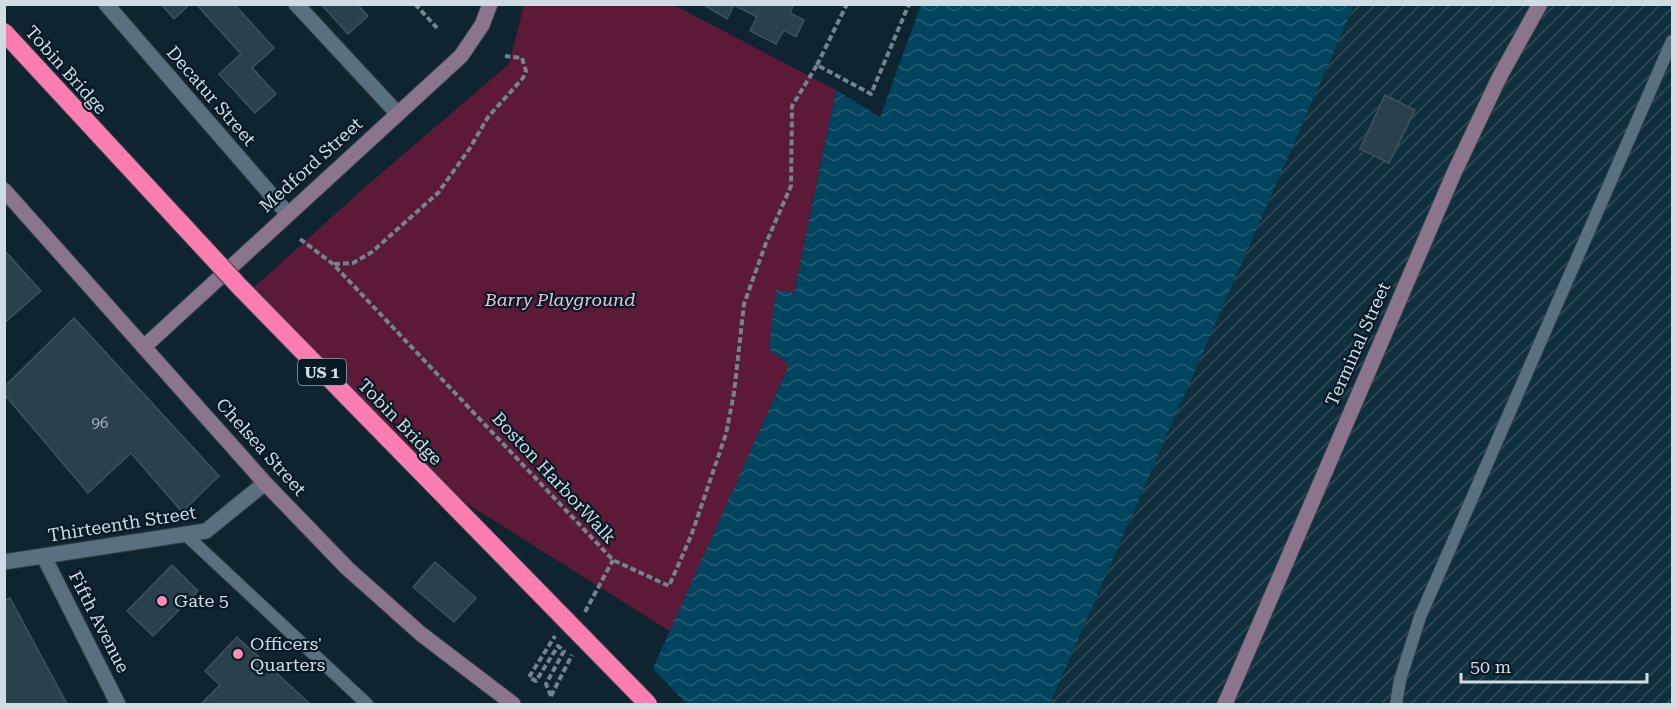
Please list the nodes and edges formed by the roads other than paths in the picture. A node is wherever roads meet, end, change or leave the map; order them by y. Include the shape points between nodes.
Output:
1 (106, 4) edge
2 (296, 4) edge
3 (490, 4) edge
4 (1540, 4) edge
5 (4, 33) edge
6 (1672, 41) edge
7 (398, 114) junction
8 (4, 190) edge
9 (287, 213) junction
10 (145, 346) junction
11 (266, 483) junction
12 (186, 535) junction
13 (44, 557) junction
14 (4, 562) edge
15 (506, 703) edge
16 (118, 705) edge
17 (367, 705) edge
18 (647, 705) edge
19 (1225, 705) edge
20 (1396, 705) edge

1 - 9 street, Decatur Street
2 - 7 street
3 - 7 main road, Medford Street via 482,25 461,56
4 - 19 main road, Terminal Street via 1499,78 1454,174
5 - 18 highway, Tobin Bridge / US 1, bridge via 238,286
6 - 20 lane via 1420,618
7 - 9 main road, Medford Street
8 - 10 main road, Chelsea Street
9 - 10 main road, Medford Street
10 - 11 main road, Chelsea Street
11 - 12 street, Thirteenth Street via 206,531
11 - 15 main road, Chelsea Street via 347,568
12 - 13 street, Thirteenth Street
12 - 17 lane
13 - 14 street, Thirteenth Street
13 - 16 street, Fifth Avenue

